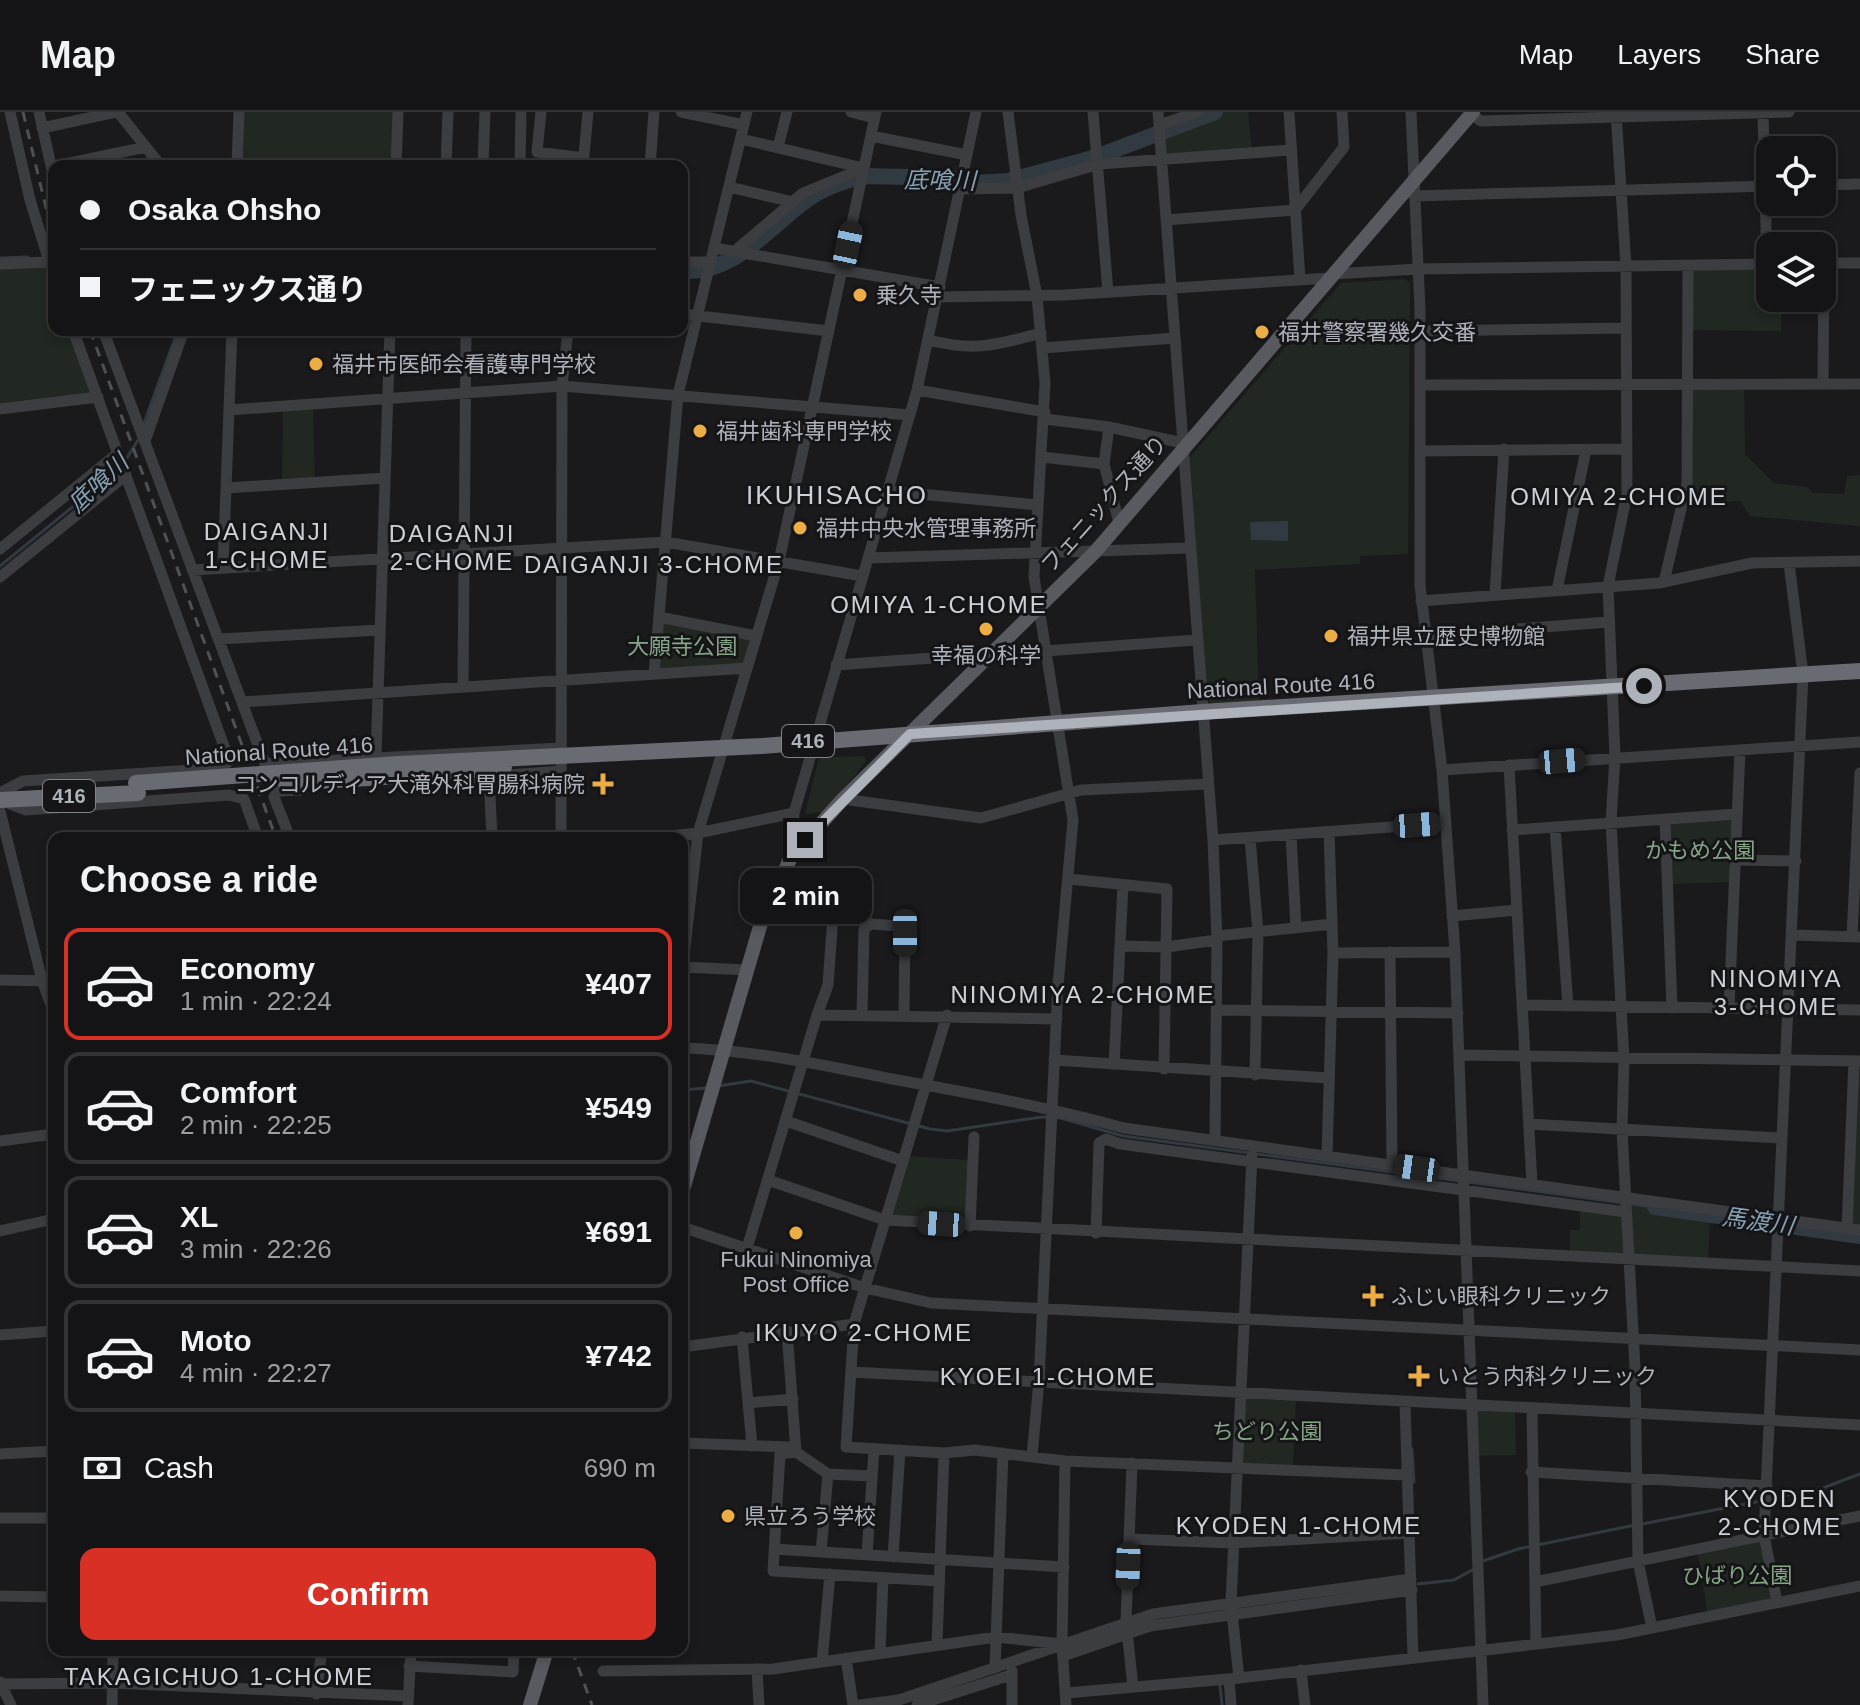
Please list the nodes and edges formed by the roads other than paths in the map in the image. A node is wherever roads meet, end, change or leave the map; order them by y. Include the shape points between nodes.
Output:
1 (10, 112) edge
2 (39, 112) edge
3 (117, 112) edge
4 (239, 112) edge
5 (398, 112) edge
6 (448, 112) edge
7 (485, 112) edge
8 (521, 112) edge
9 (541, 112) edge
10 (588, 112) edge
11 (654, 112) edge
12 (682, 112) edge
13 (747, 112) edge
14 (787, 112) edge
15 (851, 112) edge
16 (976, 112) edge
17 (1008, 112) edge
18 (1093, 112) edge
19 (1198, 112) edge
20 (1289, 112) edge
21 (1342, 112) edge
22 (1411, 112) edge
23 (1763, 112) edge
24 (1789, 112) edge
25 (1472, 113) edge
26 (1616, 114) edge
27 (875, 115) edge
28 (744, 125) junction
29 (1159, 125) edge
30 (42, 128) junction
31 (871, 136) junction
32 (1764, 136) edge
33 (741, 139) junction
34 (146, 147) junction
35 (778, 147) junction
36 (1291, 150) junction
37 (967, 155) junction
38 (1098, 159) junction
39 (51, 160) edge
40 (94, 160) edge
41 (156, 160) edge
42 (239, 160) edge
43 (396, 160) edge
44 (446, 160) edge
45 (483, 160) edge
46 (520, 160) edge
47 (575, 160) edge
48 (584, 160) edge
49 (650, 160) edge
50 (1162, 160) junction
51 (864, 168) junction
52 (1416, 179) junction
53 (1016, 182) junction
54 (1860, 184) edge
55 (1836, 185) edge
56 (1756, 186) edge
57 (729, 187) junction
58 (960, 189) junction
59 (1622, 189) junction
60 (1414, 196) junction
61 (793, 202) junction
62 (1295, 210) junction
63 (1166, 220) junction
64 (714, 248) junction
65 (735, 251) junction
66 (48, 262) joint
67 (688, 262) edge
68 (711, 262) junction
69 (1836, 263) edge
70 (1860, 263) edge
71 (0, 264) edge
72 (1756, 264) edge
73 (1626, 266) junction
74 (1688, 266) junction
75 (1418, 269) junction
76 (842, 270) junction
77 (1332, 276) junction
78 (1300, 280) junction
79 (1171, 288) junction
80 (938, 292) junction
81 (1108, 292) junction
82 (1037, 296) junction
83 (1823, 312) edge
84 (688, 315) edge
85 (697, 317) junction
86 (1626, 328) junction
87 (829, 331) junction
88 (1420, 331) junction
89 (1041, 333) junction
90 (75, 336) edge
91 (105, 336) edge
92 (182, 336) edge
93 (232, 336) edge
94 (390, 336) edge
95 (466, 336) edge
96 (567, 336) edge
97 (1175, 338) junction
98 (929, 340) junction
99 (1042, 348) junction
100 (1823, 383) junction
101 (1627, 384) junction
102 (1685, 384) junction
103 (1860, 384) edge
104 (1420, 385) junction
105 (562, 386) junction
106 (917, 390) junction
107 (464, 393) junction
108 (678, 395) junction
109 (98, 397) junction
110 (388, 398) junction
111 (814, 406) junction
112 (0, 409) edge
113 (229, 410) junction
114 (910, 415) junction
115 (1045, 416) junction
116 (1109, 427) junction
117 (145, 441) junction
118 (1183, 446) junction
119 (1504, 449) junction
120 (1626, 449) junction
121 (1586, 450) junction
122 (1420, 451) junction
123 (118, 453) junction
124 (1042, 457) junction
125 (1104, 464) junction
126 (126, 475) junction
127 (385, 478) junction
128 (226, 488) junction
129 (887, 491) junction
130 (1038, 505) junction
131 (1119, 523) junction
132 (666, 542) junction
133 (562, 548) junction
134 (1189, 548) junction
135 (0, 549) edge
136 (1095, 552) junction
137 (1034, 553) junction
138 (464, 554) junction
139 (868, 558) junction
140 (382, 559) junction
141 (779, 561) junction
142 (1860, 561) edge
143 (1789, 563) junction
144 (223, 568) junction
145 (192, 570) junction
146 (862, 576) junction
147 (0, 577) edge
148 (1664, 582) junction
149 (1608, 586) junction
150 (1557, 590) junction
151 (1495, 594) junction
152 (1421, 601) junction
153 (1038, 608) junction
154 (659, 617) junction
155 (1609, 622) junction
156 (380, 630) junction
157 (756, 636) junction
158 (1426, 636) junction
159 (218, 639) junction
160 (1196, 640) junction
161 (1045, 651) junction
162 (984, 660) junction
163 (836, 665) junction
164 (747, 668) junction
165 (1860, 671) edge
166 (654, 674) junction
167 (1803, 674) junction
168 (561, 680) junction
169 (463, 687) junction
170 (1612, 689) junction
171 (378, 693) junction
172 (1433, 699) junction
173 (242, 702) junction
174 (1202, 712) junction
175 (1056, 723) junction
176 (910, 734) junction
177 (814, 741) junction
178 (1860, 742) edge
179 (1801, 746) junction
180 (722, 749) junction
181 (1740, 750) junction
182 (376, 757) junction
183 (1615, 757) junction
184 (561, 759) junction
185 (269, 764) junction
186 (1509, 765) junction
187 (223, 768) junction
188 (1442, 770) junction
189 (1860, 773) edge
190 (489, 776) junction
191 (1208, 784) junction
192 (278, 791) junction
193 (1069, 794) junction
194 (229, 795) junction
195 (0, 797) edge
196 (843, 799) junction
197 (1859, 805) edge
198 (0, 811) edge
199 (794, 813) junction
200 (1737, 814) junction
201 (1665, 819) junction
202 (1611, 822) junction
203 (1446, 823) junction
204 (1555, 827) junction
205 (1512, 830) junction
206 (256, 832) edge
207 (288, 832) edge
208 (492, 832) edge
209 (561, 832) edge
210 (1329, 832) junction
211 (698, 833) junction
212 (688, 834) edge
213 (1291, 835) junction
214 (1250, 838) junction
215 (1213, 840) junction
216 (791, 857) junction
217 (1735, 860) junction
218 (1796, 861) junction
219 (1069, 879) junction
220 (1123, 885) junction
221 (688, 895) edge
222 (834, 902) dead end
223 (1517, 910) junction
224 (1452, 916) junction
225 (1332, 924) junction
226 (1296, 928) junction
227 (1258, 932) junction
228 (1792, 935) junction
229 (1856, 937) edge
230 (1217, 938) junction
231 (1120, 946) junction
232 (1166, 947) junction
233 (1390, 952) junction
234 (1455, 952) junction
235 (1333, 953) junction
236 (688, 969) edge
237 (748, 970) junction
238 (0, 980) edge
239 (48, 980) edge
240 (1522, 1005) junction
241 (1568, 1006) junction
242 (1619, 1008) junction
243 (1672, 1008) junction
244 (1729, 1008) junction
245 (1788, 1009) junction
246 (1216, 1010) junction
247 (1860, 1010) edge
248 (1256, 1012) junction
249 (1330, 1013) junction
250 (1391, 1013) junction
251 (1458, 1013) junction
252 (817, 1015) junction
253 (862, 1015) junction
254 (904, 1015) junction
255 (947, 1015) junction
256 (1057, 1019) junction
257 (688, 1048) edge
258 (724, 1049) junction
259 (1460, 1055) junction
260 (1525, 1056) junction
261 (1054, 1060) junction
262 (1624, 1060) junction
263 (1857, 1061) edge
264 (804, 1062) junction
265 (1786, 1062) junction
266 (1114, 1065) junction
267 (1164, 1069) junction
268 (1215, 1073) junction
269 (1255, 1075) junction
270 (1329, 1078) junction
271 (926, 1085) junction
272 (1052, 1109) junction
273 (786, 1121) junction
274 (1529, 1124) junction
275 (1622, 1130) junction
276 (48, 1135) edge
277 (974, 1137) dead end
278 (1782, 1138) junction
279 (1215, 1140) junction
280 (0, 1141) edge
281 (1253, 1146) junction
282 (1327, 1156) junction
283 (903, 1161) junction
284 (1252, 1162) junction
285 (1392, 1165) junction
286 (688, 1172) edge
287 (1464, 1175) junction
288 (768, 1180) junction
289 (1532, 1184) junction
290 (1465, 1190) junction
291 (1625, 1198) junction
292 (1626, 1212) junction
293 (48, 1220) edge
294 (885, 1220) junction
295 (1778, 1220) junction
296 (970, 1226) junction
297 (688, 1229) edge
298 (1854, 1229) edge
299 (0, 1231) edge
300 (1045, 1231) junction
301 (1096, 1233) junction
302 (1248, 1241) junction
303 (747, 1248) junction
304 (1467, 1252) junction
305 (1629, 1259) junction
306 (1776, 1267) junction
307 (1860, 1271) edge
308 (865, 1288) junction
309 (1041, 1310) junction
310 (1244, 1320) junction
311 (854, 1324) junction
312 (48, 1331) edge
313 (787, 1331) junction
314 (1469, 1332) junction
315 (0, 1335) edge
316 (742, 1337) junction
317 (1633, 1340) junction
318 (688, 1346) edge
319 (1773, 1346) junction
320 (1860, 1350) edge
321 (851, 1372) junction
322 (1039, 1381) junction
323 (1240, 1395) junction
324 (793, 1399) junction
325 (748, 1403) junction
326 (1405, 1403) junction
327 (1473, 1405) junction
328 (1532, 1409) junction
329 (1635, 1416) junction
330 (1770, 1420) junction
331 (1860, 1425) edge
332 (688, 1443) edge
333 (752, 1446) junction
334 (874, 1449) junction
335 (795, 1450) junction
336 (900, 1450) junction
337 (48, 1451) edge
338 (944, 1453) junction
339 (1003, 1453) junction
340 (0, 1454) edge
341 (1032, 1456) junction
342 (1065, 1461) junction
343 (1132, 1463) junction
344 (1236, 1468) junction
345 (1531, 1472) junction
346 (828, 1474) junction
347 (1407, 1475) junction
348 (872, 1476) junction
349 (1637, 1477) junction
350 (1767, 1486) junction
351 (1860, 1516) edge
352 (0, 1518) edge
353 (48, 1518) edge
354 (1409, 1533) junction
355 (1764, 1535) junction
356 (1129, 1539) junction
357 (1233, 1543) junction
358 (774, 1549) junction
359 (821, 1552) junction
360 (867, 1555) junction
361 (893, 1557) junction
362 (940, 1560) junction
363 (1638, 1561) junction
364 (999, 1564) junction
365 (1064, 1567) junction
366 (830, 1574) junction
367 (883, 1578) junction
368 (939, 1581) junction
369 (1535, 1582) junction
370 (1412, 1585) junction
371 (1860, 1586) edge
372 (0, 1596) edge
373 (48, 1597) edge
374 (1777, 1602) junction
375 (1231, 1610) junction
376 (1126, 1627) junction
377 (1652, 1628) junction
378 (996, 1637) junction
379 (937, 1644) junction
380 (1536, 1644) junction
381 (1063, 1650) junction
382 (1481, 1650) junction
383 (880, 1653) junction
384 (113, 1656) edge
385 (321, 1656) edge
386 (410, 1656) edge
387 (514, 1656) edge
388 (545, 1656) edge
389 (1413, 1657) junction
390 (846, 1658) junction
391 (822, 1662) junction
392 (1013, 1662) junction
393 (409, 1666) junction
394 (995, 1668) junction
395 (757, 1669) junction
396 (1301, 1670) junction
397 (603, 1671) dead end
398 (1011, 1675) junction
399 (1234, 1679) junction
400 (0, 1683) edge
401 (113, 1683) junction
402 (1133, 1687) junction
403 (316, 1694) junction
404 (1066, 1699) edge
405 (408, 1701) edge
406 (11, 1705) edge
407 (112, 1705) edge
408 (530, 1705) edge
409 (759, 1705) edge
410 (853, 1705) edge
411 (860, 1705) edge
412 (917, 1705) edge
413 (1012, 1705) edge
414 (1231, 1705) edge
415 (1305, 1705) edge
416 (1483, 1705) edge

1 - 66 street
2 - 30 street
3 - 30 street
3 - 34 street
4 - 42 street
5 - 43 street
6 - 44 street
7 - 45 street
8 - 46 street
9 - 47 street via 537,152
10 - 48 street
11 - 49 street
12 - 28 street
13 - 28 street
14 - 35 street
15 - 27 street
16 - 37 street
17 - 53 street
18 - 38 street
19 - 29 street
20 - 36 street
21 - 62 street via 1344,147
22 - 52 street
23 - 24 street
23 - 26 street
23 - 32 street
25 - 26 street via 1481,121
25 - 52 main road, フェニックス通り
26 - 59 street
27 - 31 street
28 - 33 street
29 - 50 street
30 - 39 street
31 - 37 street
31 - 51 street
33 - 35 street
33 - 57 street
34 - 40 street
34 - 41 street
35 - 51 street
36 - 50 street
36 - 62 street
37 - 58 street
38 - 50 street
38 - 53 street
38 - 81 street
50 - 63 street
51 - 61 street via 823,183
51 - 76 street
52 - 60 street
52 - 77 main road, フェニックス通り
53 - 58 street
53 - 82 street
54 - 55 street
56 - 59 street
57 - 61 street
57 - 64 street
58 - 80 street
59 - 60 street
59 - 73 street
60 - 75 street
61 - 65 street
62 - 63 street
62 - 78 street
63 - 79 street
64 - 65 street
64 - 68 street
65 - 76 street
66 - 71 street
67 - 68 street
68 - 85 street
69 - 70 street
72 - 74 street
73 - 74 street
73 - 75 street
73 - 86 street
74 - 102 street
75 - 77 street
75 - 88 street
76 - 80 street
76 - 87 street
77 - 78 street
77 - 118 main road, フェニックス通り
78 - 79 street
79 - 81 street
79 - 97 street
80 - 82 street
80 - 98 street
81 - 82 street
82 - 89 street
83 - 100 street
84 - 85 street
85 - 87 street
85 - 108 street
86 - 88 street
86 - 101 street
87 - 111 street
88 - 104 street
89 - 98 street via 981,349
89 - 99 street
90 - 109 street
91 - 117 street
92 - 117 street
93 - 113 street
94 - 110 street
95 - 107 street
96 - 105 street
97 - 99 street
97 - 118 street
98 - 106 street
99 - 115 street
100 - 102 street
100 - 103 street
101 - 102 street
101 - 104 street
101 - 120 street
102 - 148 street via 1687,483
104 - 122 street
105 - 107 street
105 - 108 street
105 - 133 street
106 - 114 street
106 - 115 street
107 - 110 street
107 - 138 street
108 - 111 street
108 - 132 street
109 - 112 street
109 - 123 street
110 - 113 street
110 - 127 street
111 - 114 street
111 - 141 street
113 - 128 street
114 - 129 street
115 - 116 street
115 - 124 street
116 - 118 street
116 - 125 street
117 - 145 street
118 - 131 main road, フェニックス通り
118 - 134 street
119 - 121 street
119 - 122 street
119 - 151 street
120 - 121 street
120 - 149 street via 1627,493
121 - 150 street
122 - 152 street
123 - 126 street
123 - 135 street
124 - 125 street
124 - 130 street
125 - 131 street
126 - 147 street
126 - 187 street via 229,760
127 - 128 street
127 - 140 street
128 - 144 street
129 - 130 street
129 - 139 street
130 - 137 street
131 - 136 main road, フェニックス通り
132 - 133 street
132 - 141 street
132 - 154 street
133 - 138 street
133 - 168 street
134 - 136 street
134 - 160 street
136 - 137 street
136 - 153 main road, フェニックス通り
137 - 139 street
137 - 153 street
138 - 140 street
138 - 169 street
139 - 146 street
140 - 144 street
140 - 156 street
141 - 146 street
141 - 157 street
142 - 143 street
143 - 148 street via 1752,563
143 - 167 street
144 - 145 street
145 - 159 street
146 - 163 street
148 - 149 street
149 - 150 street
149 - 155 street
150 - 151 street
151 - 152 street
152 - 158 street
153 - 161 street
153 - 162 main road, フェニックス通り
154 - 157 street
154 - 166 street
155 - 158 street
155 - 170 street
156 - 159 street
156 - 171 street
157 - 164 street
158 - 172 street
159 - 173 street
160 - 161 street
160 - 174 street
161 - 175 street
162 - 163 street via 974,655
162 - 176 main road, フェニックス通り
163 - 177 street
164 - 166 street
164 - 180 street
165 - 167 highway, National Route 416 / 416
166 - 168 street
167 - 170 highway, National Route 416 / 416
167 - 179 street
168 - 169 street
168 - 184 street
169 - 171 street
170 - 172 highway, National Route 416 / 416
170 - 183 street
171 - 173 street
171 - 182 street
172 - 174 highway, National Route 416 / 416
172 - 188 street
173 - 185 street
174 - 175 highway, National Route 416 / 416
174 - 191 street
175 - 176 highway, National Route 416 / 416
175 - 193 street
176 - 177 highway, National Route 416 / 416
176 - 196 main road, フェニックス通り
177 - 180 highway, National Route 416 / 416
177 - 199 street
178 - 179 street
179 - 181 street
179 - 218 street
180 - 184 highway, National Route 416 / 416
180 - 211 street
181 - 183 street
181 - 200 street
182 - 184 street
182 - 185 street
183 - 186 street
183 - 202 street
184 - 190 street
184 - 195 highway, National Route 416 / 416, bridge
184 - 209 street
185 - 192 street
186 - 188 street
186 - 205 street
187 - 194 street
187 - 195 street via 23,781
188 - 203 street
189 - 197 street
190 - 192 street
190 - 208 street
191 - 193 street
191 - 215 street
192 - 207 street via 274,797
193 - 196 street via 981,818
193 - 219 street
194 - 195 street via 26,810
194 - 206 street via 244,799
196 - 216 main road, フェニックス通り
197 - 229 street
198 - 239 street
199 - 211 street
199 - 216 street
200 - 201 street
200 - 217 street
201 - 202 street
201 - 243 street
202 - 204 street
202 - 242 street
203 - 210 street
203 - 224 street
204 - 205 street
204 - 241 street
205 - 223 street
210 - 213 street
210 - 225 street
211 - 212 street
211 - 221 street
213 - 214 street
213 - 226 street
214 - 215 street
214 - 227 street
215 - 230 street
216 - 237 main road, フェニックス通り via 766,911
217 - 218 street
217 - 244 street
218 - 228 street
219 - 220 street
219 - 256 street
220 - 231 street
220 - 232 street via 1167,889
222 - 252 street via 828,985
223 - 224 street
223 - 240 street
224 - 234 street
225 - 226 street
225 - 235 street
226 - 227 street
227 - 230 street
227 - 248 street
228 - 229 street
228 - 245 street
230 - 232 street
230 - 246 street
231 - 232 street
231 - 266 street
232 - 267 street
233 - 234 street
233 - 235 street
233 - 250 street
234 - 251 street
235 - 249 street
236 - 237 street
237 - 258 main road, フェニックス通り
238 - 239 street
240 - 241 street
240 - 260 street
241 - 242 street
242 - 243 street
242 - 262 street
243 - 244 street
244 - 245 street
245 - 247 street
245 - 265 street
246 - 248 street
246 - 268 street
248 - 249 street
248 - 269 street
249 - 250 street
249 - 270 street
250 - 251 street
250 - 285 street
251 - 259 street
252 - 253 street
252 - 264 street
253 - 254 street
253 - 254 street via 864,929 871,924 905,930
254 - 255 street
255 - 256 street
255 - 271 street
256 - 261 street
257 - 258 street
258 - 264 street
258 - 286 main road, フェニックス通り
259 - 260 street
259 - 287 street
260 - 262 street
260 - 274 street
261 - 266 street
261 - 272 street
262 - 265 street
262 - 275 street
263 - 265 street
263 - 298 street
264 - 271 street
264 - 273 street
265 - 278 street
266 - 267 street
267 - 268 street
268 - 269 street
268 - 279 street
269 - 270 street
270 - 282 street
271 - 272 street
271 - 283 street
272 - 279 street via 1124,1128
272 - 300 street
273 - 283 street
273 - 288 street
274 - 275 street
274 - 289 street
275 - 278 street
275 - 291 street
276 - 280 street
277 - 296 street
278 - 295 street
279 - 281 street
281 - 282 street
281 - 284 street
282 - 285 street
283 - 294 street
284 - 290 street
284 - 301 street via 1102,1140
284 - 302 street
285 - 287 street
287 - 289 street
287 - 290 street
288 - 294 street
288 - 303 street
289 - 291 street
290 - 292 street
290 - 304 street
291 - 292 street
291 - 295 street
292 - 305 street
293 - 299 street
294 - 296 street
294 - 308 street
295 - 298 street
295 - 306 street
296 - 300 street
297 - 303 street
300 - 301 street
300 - 309 street
301 - 302 street
302 - 304 street
302 - 310 street
303 - 308 street
304 - 305 street
304 - 314 street
305 - 306 street
305 - 317 street
306 - 307 street
306 - 319 street
308 - 309 street via 908,1300
308 - 311 street
309 - 310 street
309 - 322 street
310 - 314 street
310 - 323 street
311 - 313 street
311 - 321 street
312 - 315 street
313 - 316 street
313 - 324 street
314 - 317 street
314 - 327 street
316 - 318 street
316 - 325 street
317 - 319 street
317 - 329 street
319 - 320 street
319 - 330 street
321 - 322 street
321 - 334 street via 846,1447
322 - 323 street
322 - 341 street
323 - 326 street
323 - 344 street
324 - 325 street
324 - 335 street
325 - 333 street
326 - 327 street
326 - 347 street
327 - 328 street
327 - 382 street
328 - 329 street
328 - 345 street
329 - 330 street
329 - 349 street
330 - 331 street
330 - 350 street
332 - 333 street
333 - 335 street
334 - 336 street
334 - 348 street
335 - 346 street
335 - 358 street via 780,1454
336 - 338 street
336 - 361 street
337 - 340 street
338 - 339 street
338 - 362 street
339 - 341 street
339 - 364 street
341 - 342 street
342 - 343 street
342 - 365 street
343 - 344 street
343 - 356 street
344 - 347 street
344 - 357 street
345 - 349 street
345 - 369 street
346 - 348 street
346 - 359 street
347 - 354 street
348 - 360 street
349 - 350 street
349 - 363 street
350 - 355 street
351 - 355 street
352 - 353 street
354 - 357 street
354 - 370 street
355 - 363 street
355 - 374 street
356 - 357 street
356 - 376 street
357 - 375 street
358 - 359 street
358 - 366 street via 773,1571
359 - 360 street
360 - 361 street
361 - 362 street
362 - 364 street
362 - 368 street
363 - 369 street
363 - 377 street
364 - 365 street
364 - 378 street
365 - 381 street
366 - 367 street
366 - 391 street
367 - 368 street
367 - 383 street
368 - 379 street
369 - 380 street
370 - 375 street
370 - 389 street
371 - 374 street
372 - 373 street
374 - 377 street
375 - 376 street
375 - 399 street
376 - 381 street
376 - 402 street
377 - 380 street
378 - 379 street
378 - 381 street via 1047,1640
378 - 394 street
379 - 383 street
380 - 382 street
381 - 392 street
381 - 404 street
382 - 389 street
382 - 416 street
383 - 390 street
384 - 401 street
385 - 403 street
386 - 393 street
387 - 393 street via 513,1672
388 - 408 main road
389 - 396 street
390 - 391 street
390 - 410 street
391 - 395 street
392 - 394 street
392 - 398 street
393 - 405 street
394 - 411 street via 899,1700
395 - 397 street
395 - 409 street
396 - 399 street
396 - 415 street
398 - 412 street
398 - 413 street
399 - 402 street
399 - 414 street
400 - 401 street
400 - 406 street
401 - 403 street
401 - 407 street
402 - 404 street
403 - 405 street

